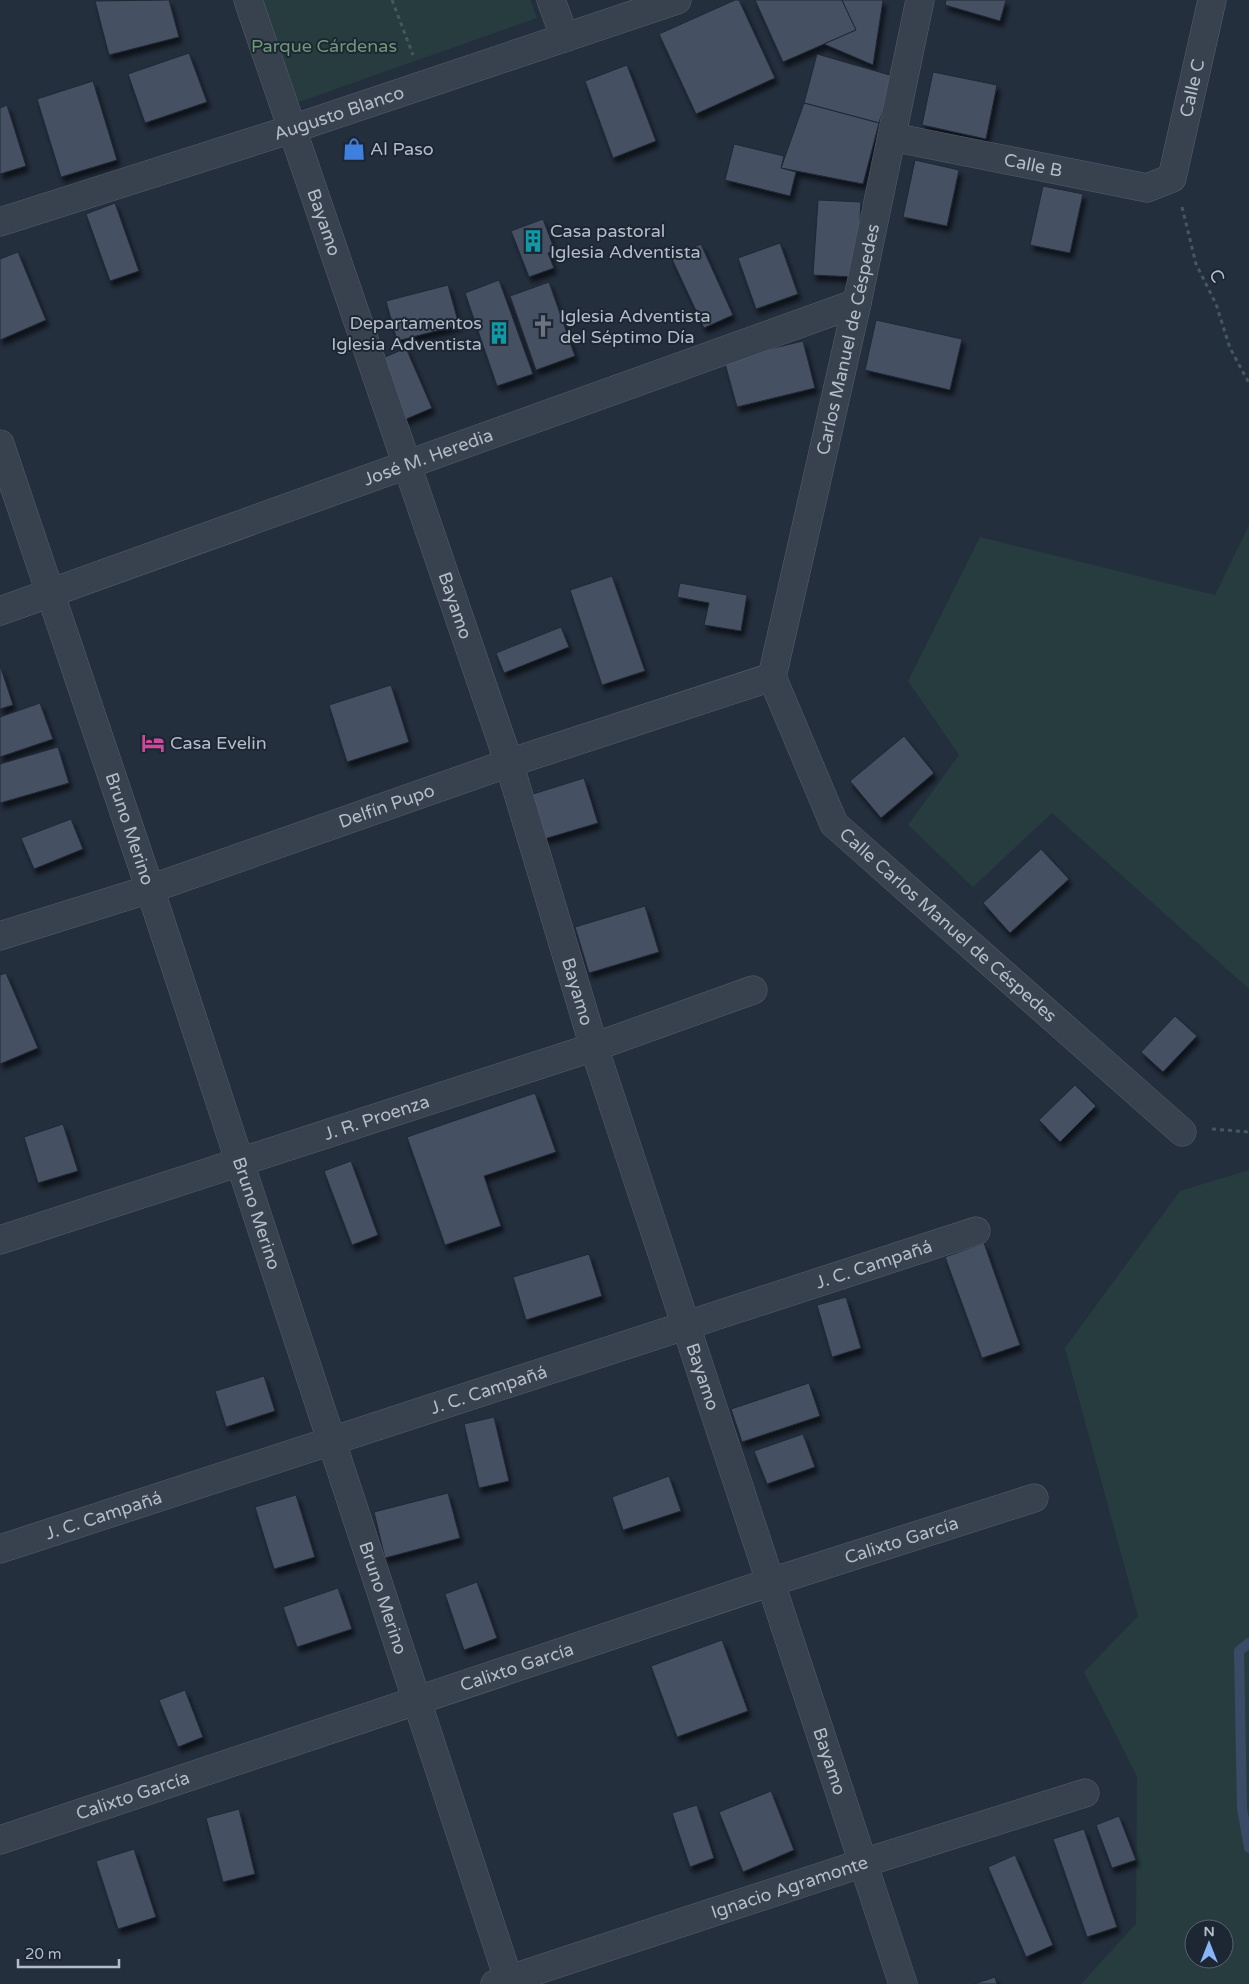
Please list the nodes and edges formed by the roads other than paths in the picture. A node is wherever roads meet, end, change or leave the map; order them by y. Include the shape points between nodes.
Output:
1 (248, 0) edge
2 (551, 0) edge
3 (678, 0) edge
4 (920, 0) edge
5 (1212, 0) edge
6 (565, 38) junction
7 (292, 129) junction
8 (892, 137) junction
9 (1172, 178) joint
10 (0, 222) edge
11 (857, 303) junction
12 (0, 444) edge
13 (407, 465) junction
14 (50, 594) junction
15 (0, 611) edge
16 (772, 677) junction
17 (509, 763) junction
18 (150, 889) junction
19 (0, 936) edge
20 (753, 990) dead end
21 (594, 1047) junction
22 (1182, 1132) dead end
23 (239, 1164) junction
24 (976, 1231) dead end
25 (0, 1240) edge
26 (686, 1324) junction
27 (331, 1440) junction
28 (1034, 1498) dead end
29 (0, 1549) edge
30 (771, 1582) junction
31 (416, 1701) junction
32 (1085, 1793) dead end
33 (0, 1840) edge
34 (863, 1863) junction
35 (504, 1983) edge
36 (903, 1984) edge

1 - 7 street, Bayamo
2 - 6 street
3 - 6 street, Augusto Blanco
4 - 8 street, Carlos Manuel de Céspedes
5 - 9 street, Calle C
6 - 7 street, Augusto Blanco
7 - 10 street, Augusto Blanco
7 - 13 street, Bayamo
8 - 9 street, Calle B via 1147,188
8 - 11 street, Carlos Manuel de Céspedes
11 - 13 street, José M. Heredia
11 - 16 street, Carlos Manuel de Céspedes
12 - 14 street, Bruno Merino
13 - 14 street, José M. Heredia
13 - 17 street, Bayamo
14 - 15 street, José M. Heredia
14 - 18 street, Bruno Merino
16 - 17 street, Delfín Pupo
16 - 22 street, Calle Carlos Manuel de Céspedes via 834,824
17 - 18 street, Delfín Pupo
17 - 21 street, Bayamo
18 - 19 street, Delfín Pupo
18 - 23 street, Bruno Merino
20 - 21 street, J. R. Proenza
21 - 23 street, J. R. Proenza
21 - 26 street, Bayamo
23 - 25 street, J. R. Proenza
23 - 27 street, Bruno Merino
24 - 26 street, J. C. Campañá
26 - 27 street, J. C. Campañá
26 - 30 street, Bayamo
27 - 29 street, J. C. Campañá
27 - 31 street, Bruno Merino
28 - 30 street, Calixto García
30 - 31 street, Calixto García
30 - 34 street, Bayamo
31 - 33 street, Calixto García
31 - 35 street, Bruno Merino
32 - 34 street, Ignacio Agramonte
34 - 35 street, Ignacio Agramonte
34 - 36 street, Bayamo

